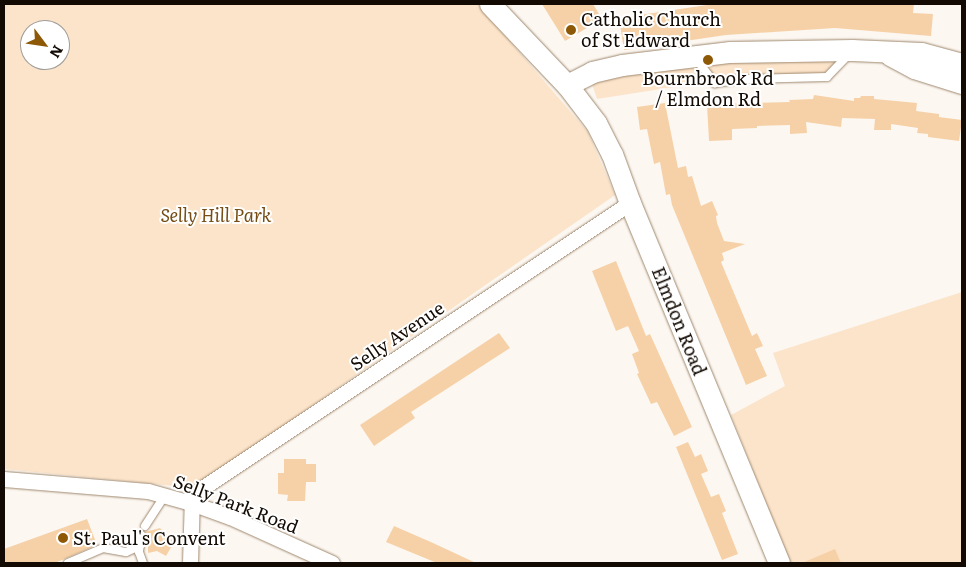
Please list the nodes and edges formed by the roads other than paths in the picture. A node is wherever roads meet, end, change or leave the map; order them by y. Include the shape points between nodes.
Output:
1 (490, 4) edge
2 (852, 50) junction
3 (886, 52) junction
4 (693, 56) junction
5 (962, 64) edge
6 (962, 84) edge
7 (567, 85) junction
8 (630, 204) junction
9 (4, 480) edge
10 (165, 496) junction
11 (191, 503) junction
12 (145, 526) dead end
13 (141, 536) dead end
14 (140, 546) junction
15 (68, 563) edge
16 (142, 563) edge
17 (190, 563) edge
18 (332, 563) edge
19 (779, 563) edge

1 - 7 street, Elmdon Road
2 - 3 street
2 - 4 street via 730,52
2 - 4 lane via 827,76 715,83
3 - 5 street via 921,53
3 - 6 street via 914,68
4 - 7 street via 592,72
7 - 8 street, Elmdon Road via 596,122 612,154
8 - 11 street, Selly Avenue via 192,495
8 - 19 street, Elmdon Road
9 - 10 street, Selly Park Road via 148,491
10 - 11 street, Selly Park Road
10 - 12 lane
11 - 17 street
11 - 18 street, Selly Park Road
13 - 14 lane
14 - 15 lane via 126,552 103,548
14 - 16 lane

